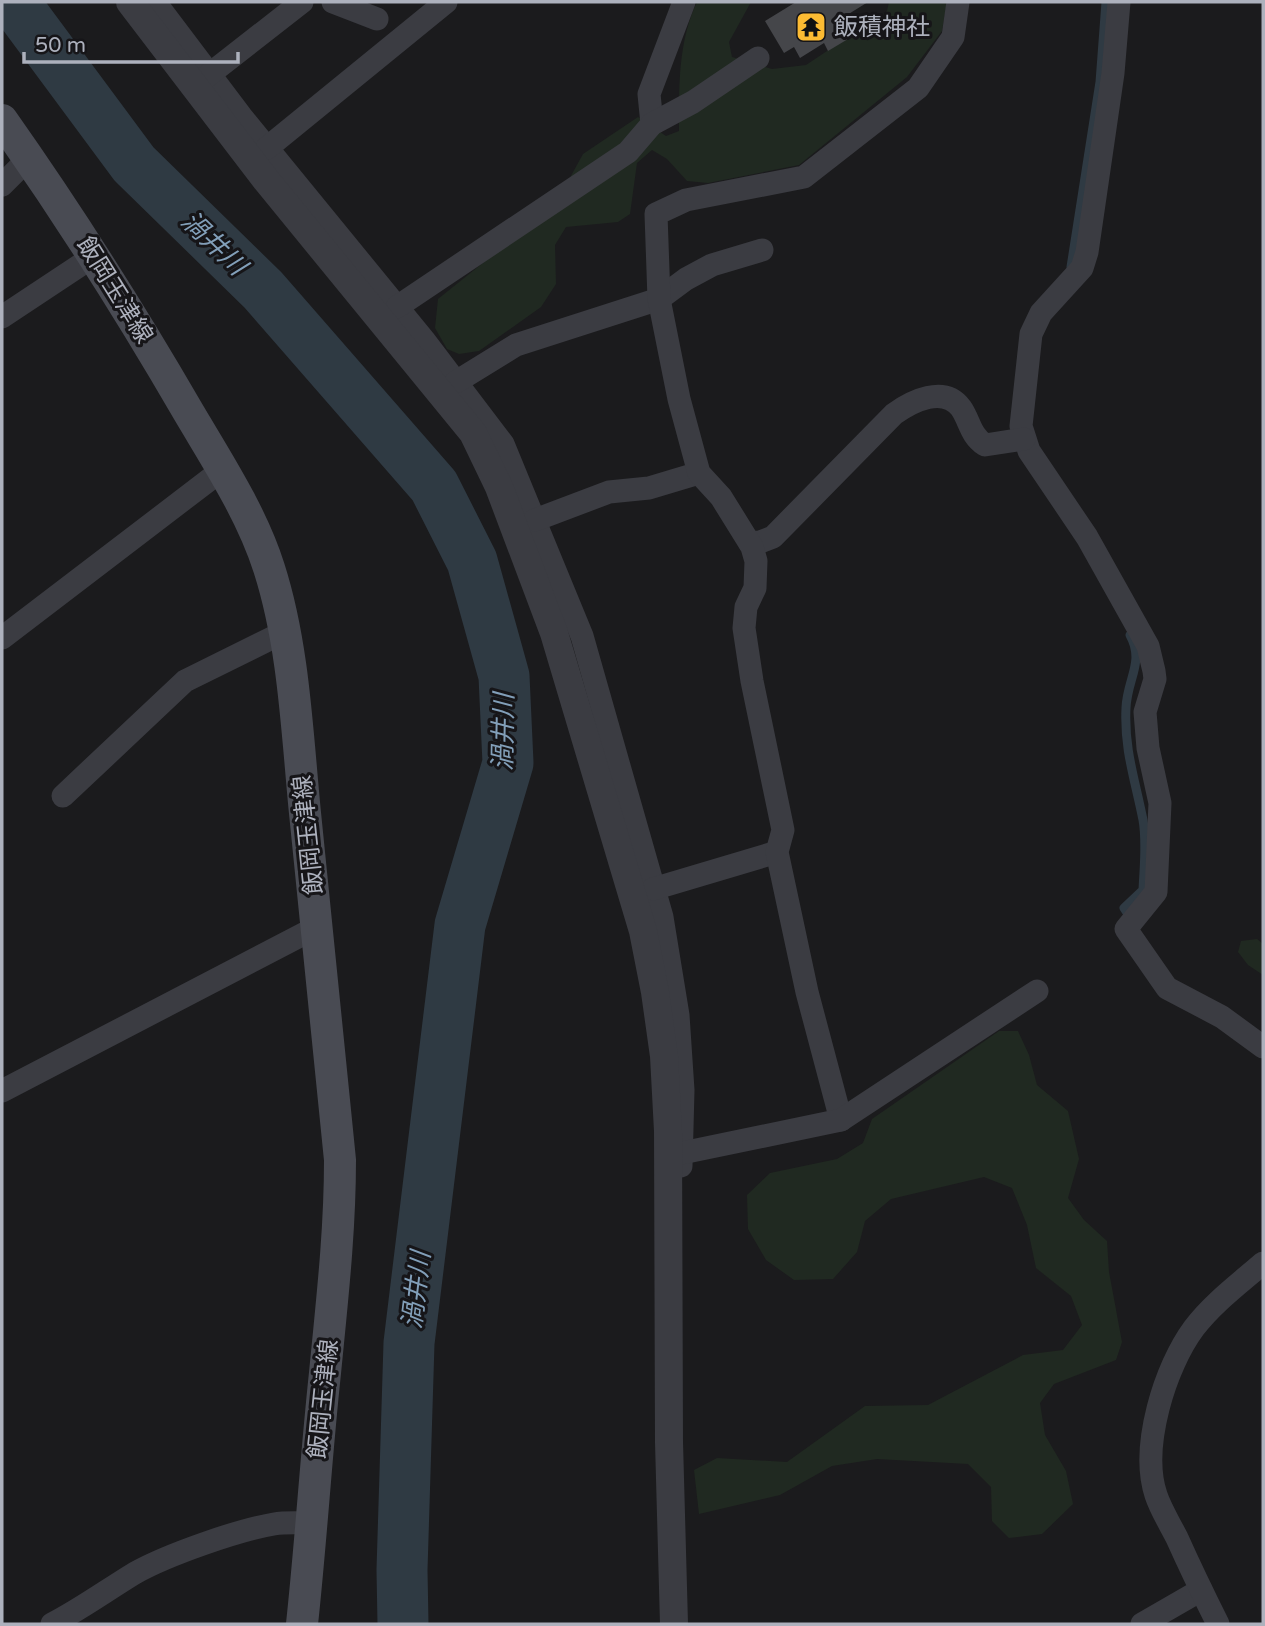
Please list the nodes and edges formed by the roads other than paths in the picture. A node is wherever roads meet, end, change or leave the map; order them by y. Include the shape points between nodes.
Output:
1 (130, 2) edge
2 (155, 2) edge
3 (302, 2) edge
4 (334, 2) edge
5 (446, 2) edge
6 (684, 2) edge
7 (958, 2) edge
8 (1119, 2) edge
9 (377, 19) dead end
10 (758, 58) dead end
11 (202, 80) junction
12 (2, 120) edge
13 (652, 124) junction
14 (267, 148) junction
15 (29, 158) junction
16 (2, 184) edge
17 (762, 250) dead end
18 (94, 256) junction
19 (659, 299) junction
20 (397, 307) junction
21 (2, 317) edge
22 (456, 382) junction
23 (1024, 439) junction
24 (222, 470) junction
25 (699, 473) junction
26 (535, 520) junction
27 (750, 543) junction
28 (284, 632) junction
29 (2, 638) edge
30 (63, 796) dead end
31 (777, 852) junction
32 (653, 889) junction
33 (317, 927) junction
34 (1037, 991) dead end
35 (1263, 1047) edge
36 (2, 1091) edge
37 (841, 1120) junction
38 (682, 1153) junction
39 (668, 1220) junction
40 (1263, 1263) edge
41 (312, 1523) junction
42 (1201, 1590) junction
43 (52, 1624) edge
44 (302, 1624) edge
45 (674, 1624) edge
46 (1142, 1624) edge
47 (1219, 1624) edge

1 - 11 street
2 - 11 street
3 - 11 street
4 - 9 street
5 - 14 street
6 - 13 street via 649,94
7 - 19 street via 953,37 918,88 804,177 686,200 656,214
8 - 23 street via 1087,252 1082,268 1041,313 1031,334 1021,426
10 - 13 street
11 - 14 street
11 - 39 street via 266,180 473,433 499,487 554,633 643,931 664,1056
12 - 15 main road, 飯岡玉津線
13 - 20 street via 628,152
14 - 20 street
15 - 16 street
15 - 18 main road, 飯岡玉津線
17 - 19 street via 712,265
18 - 21 street
18 - 24 main road, 飯岡玉津線
19 - 22 street via 516,345
19 - 25 street
20 - 22 street
22 - 26 street via 502,444
23 - 27 street via 985,445 976,439 960,407 948,398 910,402 773,537
23 - 35 street via 1087,537 1148,646 1154,671 1145,712 1161,817 1156,892 1126,929 1167,988 1222,1017
24 - 28 main road, 飯岡玉津線 via 268,565
24 - 29 street
25 - 26 street via 649,488 609,492
25 - 27 street via 721,497
26 - 32 street via 582,636
27 - 31 street via 756,561 755,588 746,607 744,628 783,830
28 - 30 street via 185,681
28 - 33 main road, 飯岡玉津線
31 - 32 street
31 - 37 street
32 - 38 street via 678,1015
33 - 36 street
33 - 41 main road, 飯岡玉津線 via 340,1160 340,1208
34 - 37 street
37 - 38 street
38 - 39 street
39 - 45 street
40 - 42 street via 1220,1300 1180,1350 1153,1437 1151,1468 1156,1495
41 - 43 street via 274,1524 178,1554 138,1572
41 - 44 main road, 飯岡玉津線
42 - 46 street
42 - 47 street

